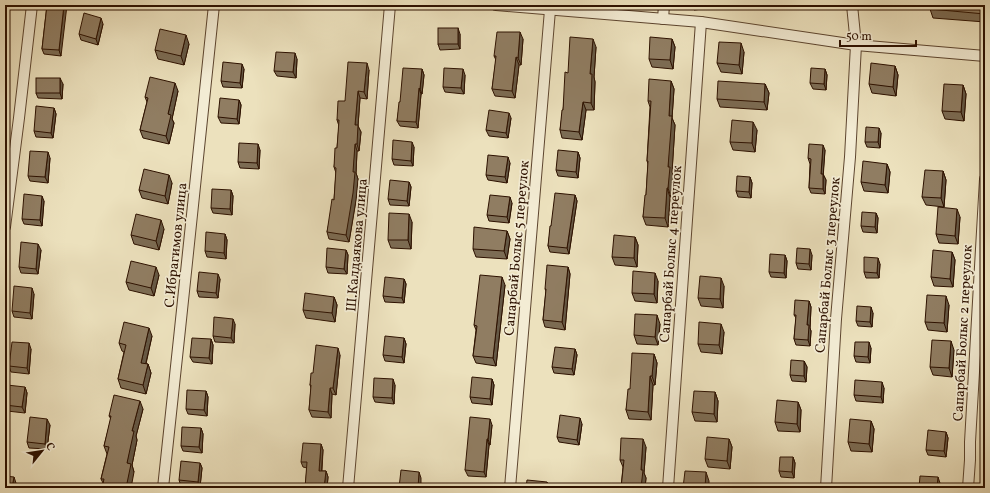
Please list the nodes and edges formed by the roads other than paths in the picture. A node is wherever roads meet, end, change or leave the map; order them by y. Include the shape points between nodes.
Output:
1 (32, 5) edge
2 (214, 5) edge
3 (390, 5) edge
4 (496, 5) edge
5 (664, 5) edge
6 (852, 5) edge
7 (550, 10) junction
8 (663, 19) junction
9 (701, 22) junction
10 (856, 45) junction
11 (985, 56) edge
12 (985, 179) edge
13 (5, 227) edge
14 (163, 488) edge
15 (348, 488) edge
16 (510, 488) edge
17 (668, 488) edge
18 (826, 488) edge
19 (968, 488) edge

1 - 13 street
2 - 14 street, С.Ибрагимов улица
3 - 15 street, Ш.Калдаякова улица
4 - 7 street
5 - 8 street
6 - 10 street, Сапарбай Болыс 3 переулок
7 - 8 street
7 - 16 street, Сапарбай Болыс 5 переулок
8 - 9 street
9 - 10 street
9 - 17 street, Сапарбай Болыс 4 переулок
10 - 11 street
10 - 18 street, Сапарбай Болыс 3 переулок
12 - 19 street, Сапарбай Болыс 2 переулок

